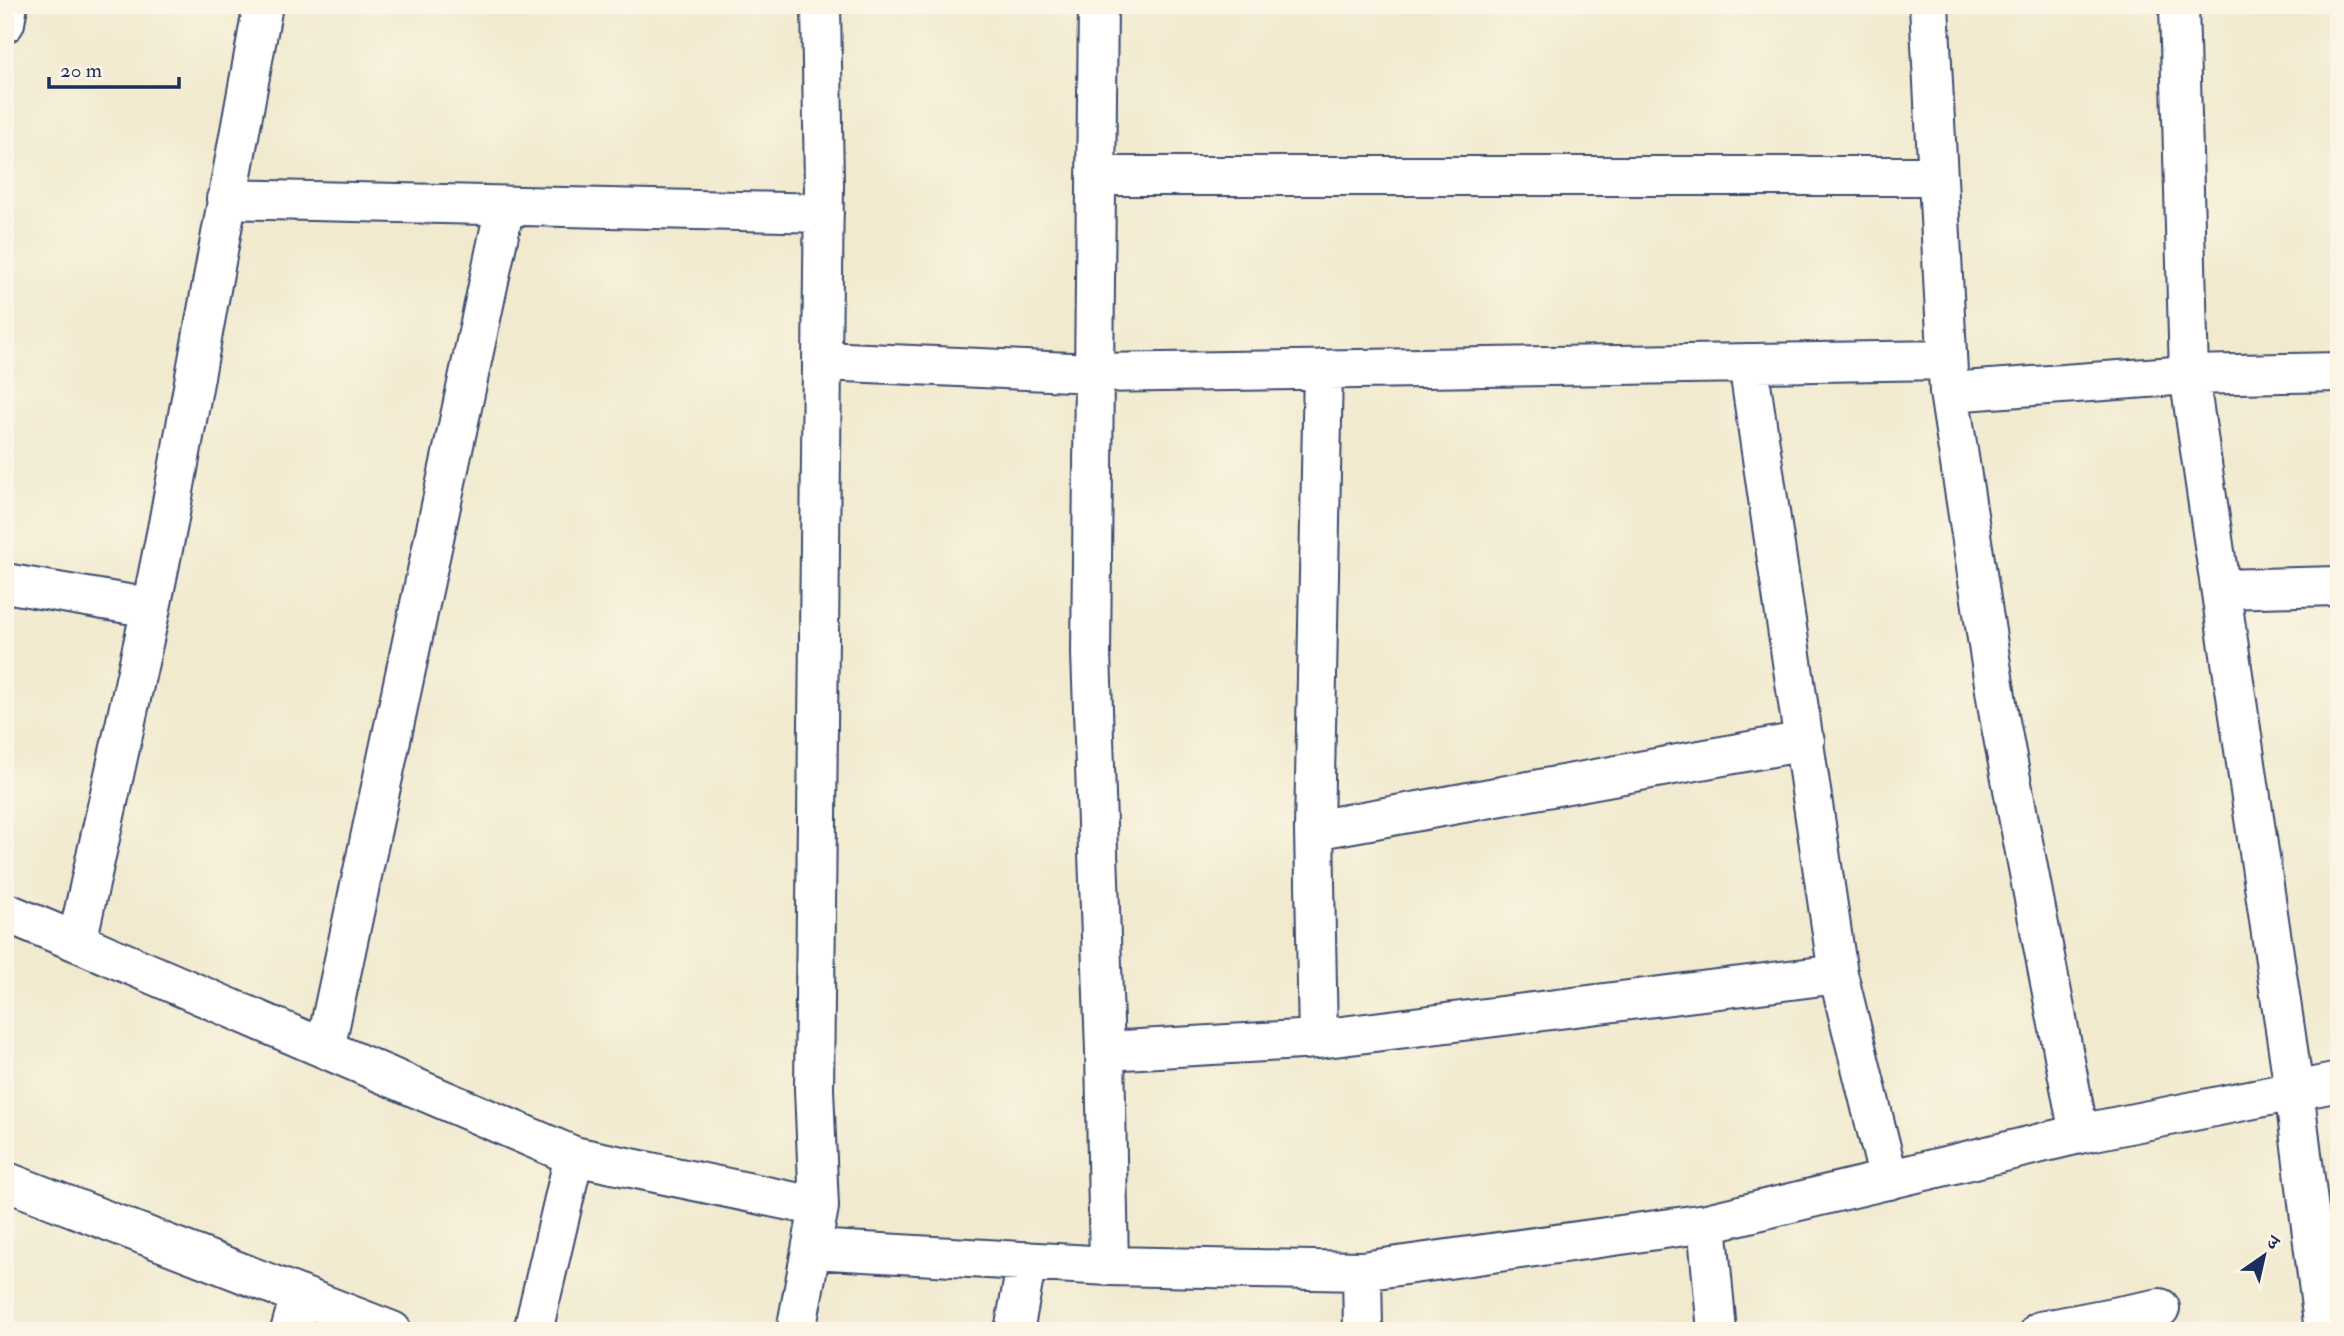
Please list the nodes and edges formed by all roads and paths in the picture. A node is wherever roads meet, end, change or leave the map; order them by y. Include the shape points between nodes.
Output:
1 (8, 5) edge
2 (263, 5) edge
3 (821, 5) edge
4 (1098, 5) edge
5 (1929, 5) edge
6 (2179, 5) edge
7 (5, 23) edge
8 (1096, 176) junction
9 (1937, 176) junction
10 (226, 199) junction
11 (505, 206) junction
12 (824, 213) junction
13 (822, 361) junction
14 (1748, 363) junction
15 (1323, 369) junction
16 (1094, 373) junction
17 (2339, 373) edge
18 (2189, 375) junction
19 (1948, 376) junction
20 (5, 583) edge
21 (2339, 586) edge
22 (2221, 589) junction
23 (150, 608) junction
24 (1805, 741) junction
25 (1314, 830) junction
26 (5, 912) edge
27 (77, 942) junction
28 (1838, 974) junction
29 (1318, 1039) junction
30 (325, 1049) junction
31 (1105, 1051) junction
32 (2339, 1082) edge
33 (2294, 1090) junction
34 (2079, 1134) junction
35 (574, 1156) junction
36 (1889, 1180) junction
37 (5, 1181) edge
38 (820, 1207) junction
39 (1706, 1223) junction
40 (812, 1249) junction
41 (1027, 1261) junction
42 (1109, 1266) junction
43 (1363, 1271) junction
44 (2160, 1308) dead end
45 (295, 1313) edge
46 (392, 1331) edge
47 (533, 1331) edge
48 (796, 1331) edge
49 (1014, 1331) edge
50 (1363, 1331) edge
51 (1717, 1331) edge
52 (2040, 1331) edge
53 (2324, 1331) edge

1 - 7 street
2 - 10 street
3 - 12 street
4 - 8 street
5 - 9 street
6 - 18 street
8 - 9 street
8 - 16 street
9 - 19 street
10 - 11 street
10 - 23 street
11 - 12 street
11 - 30 street
12 - 13 street
13 - 16 street
13 - 38 street via 814,1089
14 - 15 street
14 - 19 street
14 - 24 street
15 - 16 street
15 - 25 street
16 - 31 street via 1091,653
17 - 18 street
18 - 19 street
18 - 22 street
19 - 34 street via 1999,716
20 - 23 street
21 - 22 street
22 - 33 street
23 - 27 street
24 - 25 street
24 - 28 street
25 - 29 street
26 - 27 street
27 - 30 street
28 - 29 street
28 - 36 street
29 - 31 street
30 - 35 street
31 - 42 street
32 - 33 street
33 - 34 street
33 - 53 street
34 - 36 street
35 - 38 street
35 - 47 street
36 - 39 street
37 - 45 street
38 - 40 street
39 - 43 street
39 - 51 street
40 - 41 street
40 - 48 street
41 - 42 street
41 - 49 street
42 - 43 street
43 - 50 street
44 - 52 street
45 - 46 street

